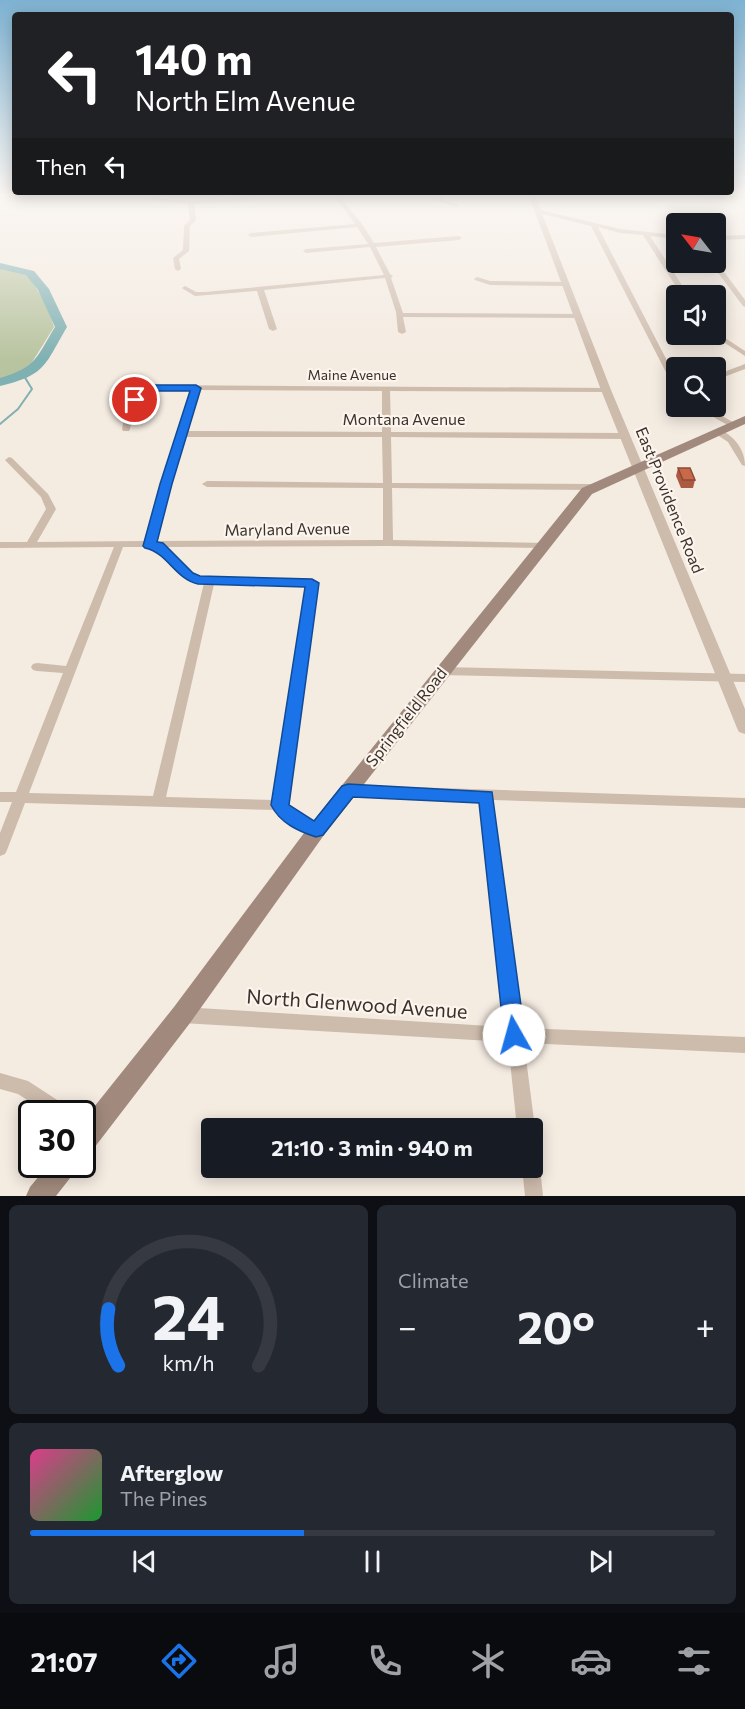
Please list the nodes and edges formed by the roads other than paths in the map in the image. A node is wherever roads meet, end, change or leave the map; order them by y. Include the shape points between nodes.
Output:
1 (186, 249) edge
2 (330, 249) edge
3 (374, 249) edge
4 (553, 249) edge
5 (606, 249) edge
6 (655, 249) edge
7 (306, 251) dead end
8 (178, 269) dead end
9 (721, 273) edge
10 (390, 276) junction
11 (477, 279) dead end
12 (565, 284) junction
13 (679, 285) edge
14 (185, 288) dead end
15 (260, 289) junction
16 (745, 305) edge
17 (401, 315) junction
18 (579, 316) junction
19 (273, 329) dead end
20 (402, 332) dead end
21 (726, 342) edge
22 (745, 354) edge
23 (666, 365) edge
24 (745, 366) edge
25 (726, 374) edge
26 (196, 388) junction
27 (386, 389) junction
28 (606, 390) junction
29 (717, 417) edge
30 (733, 426) edge
31 (126, 429) dead end
32 (183, 434) junction
33 (387, 434) junction
34 (625, 436) junction
35 (9, 460) dead end
36 (745, 463) edge
37 (639, 467) junction
38 (207, 484) dead end
39 (387, 487) junction
40 (590, 488) junction
41 (31, 543) junction
42 (388, 543) junction
43 (0, 545) edge
44 (119, 546) junction
45 (154, 546) junction
46 (543, 546) junction
47 (209, 582) junction
48 (37, 667) dead end
49 (71, 670) junction
50 (442, 671) junction
51 (725, 678) junction
52 (745, 678) edge
53 (745, 728) edge
54 (348, 790) junction
55 (0, 797) edge
56 (486, 797) junction
57 (19, 798) junction
58 (159, 800) junction
59 (745, 803) edge
60 (279, 805) junction
61 (316, 830) junction
62 (0, 850) edge
63 (182, 1014) junction
64 (514, 1035) junction
65 (745, 1045) edge
66 (0, 1081) edge
67 (42, 1100) edge
68 (525, 1118) edge
69 (96, 1121) edge
70 (54, 1178) edge
71 (532, 1178) edge
72 (39, 1196) edge
73 (534, 1196) edge

1 - 8 street via 176,258
2 - 7 street
3 - 10 street
4 - 12 street, East Providence Road
5 - 23 street
6 - 13 street
9 - 16 street
10 - 15 street
10 - 17 street
11 - 12 street via 490,283
12 - 18 street, East Providence Road
14 - 15 street via 195,294
15 - 19 street
17 - 18 street
17 - 20 street
18 - 28 street, East Providence Road
21 - 22 street
24 - 25 street
26 - 27 street, Maine Avenue
26 - 31 street, Maine Avenue via 141,388
26 - 32 street
27 - 28 street, Maine Avenue
27 - 33 street
28 - 34 street, East Providence Road
29 - 30 street
30 - 36 street via 731,440
30 - 37 main road, Springfield Road
32 - 33 street, Montana Avenue
32 - 45 street via 166,484
33 - 34 street, Montana Avenue
33 - 39 street
34 - 37 street, East Providence Road
35 - 41 street via 45,496 51,509
37 - 40 main road, Springfield Road
37 - 51 street, East Providence Road
38 - 39 street
39 - 40 street
39 - 42 street
40 - 46 main road, Springfield Road
41 - 43 street, Maryland Avenue
41 - 44 street, Maryland Avenue
42 - 45 street, Maryland Avenue
42 - 46 street, Maryland Avenue
44 - 45 street, Maryland Avenue
44 - 49 street
45 - 47 street via 188,576
46 - 50 main road, Springfield Road
47 - 58 street
47 - 60 street via 312,583
48 - 49 street
49 - 57 street
50 - 51 street
50 - 54 main road, Springfield Road
51 - 52 street
51 - 53 street, East Providence Road
54 - 56 street
54 - 61 main road, Springfield Road
55 - 57 street
56 - 59 street
56 - 64 street
57 - 58 street
57 - 62 street
58 - 60 street
60 - 61 street via 289,817
61 - 63 main road, Springfield Road
63 - 64 street, North Glenwood Avenue
63 - 69 main road, Springfield Road
64 - 65 street, North Glenwood Avenue
64 - 68 street
66 - 67 street via 22,1087
70 - 72 main road
71 - 73 street

